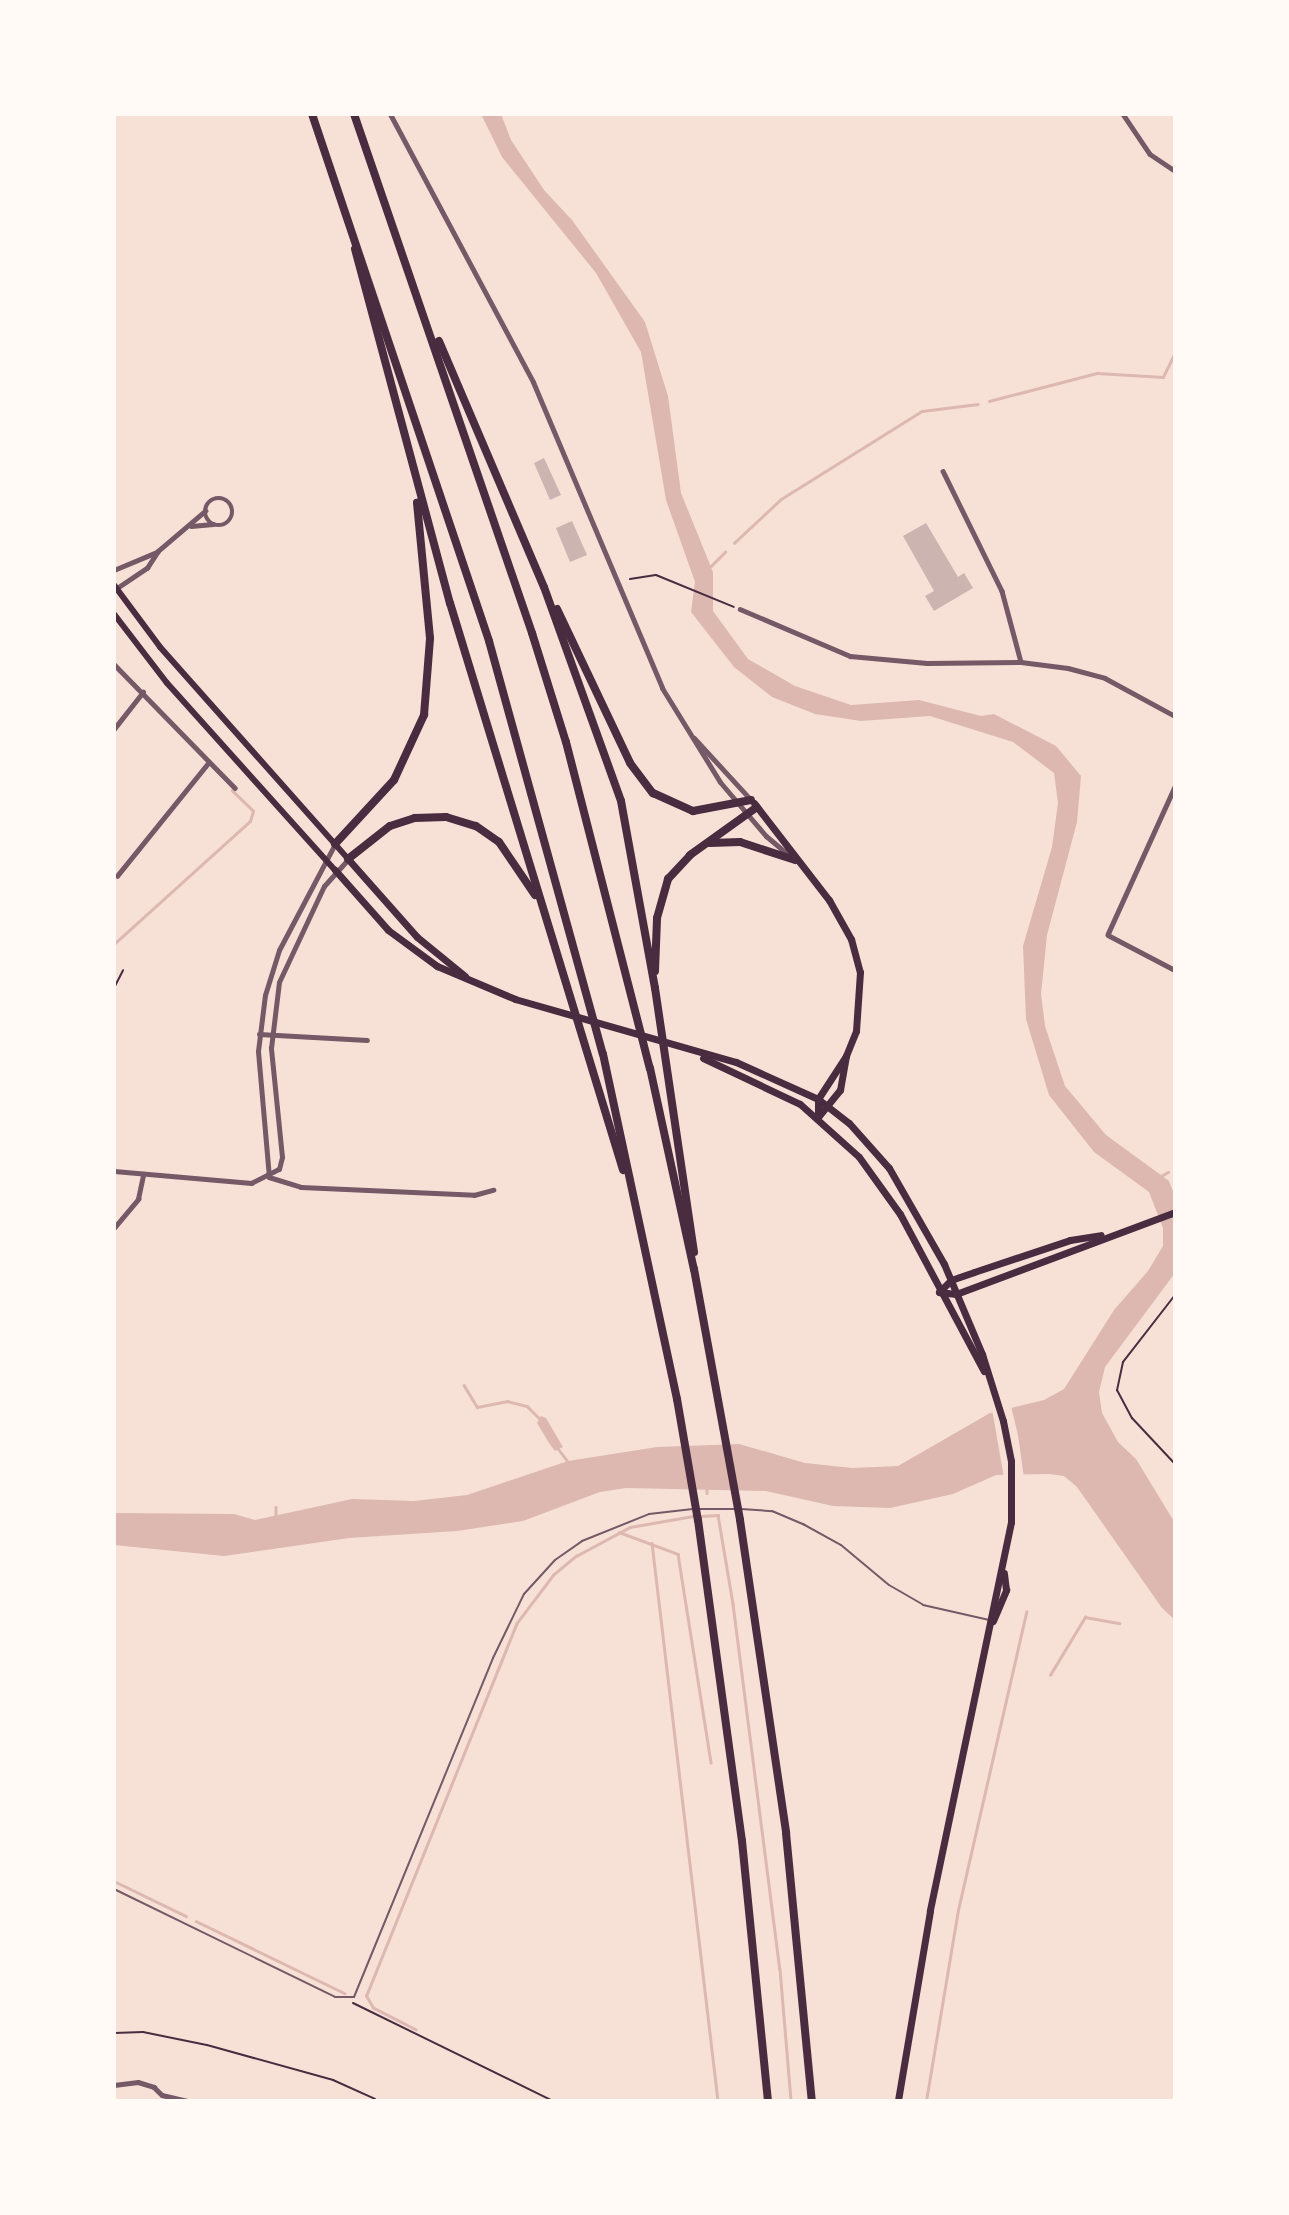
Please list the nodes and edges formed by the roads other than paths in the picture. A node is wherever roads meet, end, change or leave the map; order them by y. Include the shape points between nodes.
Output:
1 (312, 114) edge
2 (354, 114) edge
3 (390, 114) edge
4 (1123, 114) edge
5 (1175, 171) edge
6 (352, 225) junction
7 (428, 321) junction
8 (943, 471) dead end
9 (413, 473) junction
10 (205, 511) junction
11 (213, 524) junction
12 (190, 526) junction
13 (158, 551) junction
14 (114, 570) edge
15 (544, 587) junction
16 (115, 588) edge
17 (740, 609) dead end
18 (114, 614) edge
19 (1021, 662) junction
20 (114, 664) edge
21 (143, 692) junction
22 (1175, 716) edge
23 (114, 729) edge
24 (689, 732) junction
25 (209, 762) junction
26 (235, 788) dead end
27 (1175, 788) edge
28 (737, 804) junction
29 (754, 804) junction
30 (747, 815) junction
31 (335, 844) junction
32 (708, 844) junction
33 (326, 858) junction
34 (348, 859) junction
35 (795, 860) junction
36 (335, 870) junction
37 (117, 876) dead end
38 (545, 913) junction
39 (1175, 970) edge
40 (474, 982) junction
41 (655, 988) junction
42 (258, 1034) junction
43 (271, 1035) junction
44 (367, 1040) dead end
45 (688, 1051) junction
46 (846, 1056) junction
47 (818, 1099) junction
48 (829, 1108) junction
49 (818, 1116) junction
50 (114, 1171) edge
51 (143, 1176) junction
52 (270, 1177) junction
53 (493, 1190) dead end
54 (630, 1193) junction
55 (1175, 1213) edge
56 (114, 1227) edge
57 (1111, 1233) junction
58 (694, 1269) junction
59 (951, 1280) junction
60 (939, 1292) junction
61 (956, 1294) junction
62 (988, 1377) junction
63 (993, 1621) junction
64 (114, 1889) edge
65 (114, 2085) edge
66 (189, 2101) edge
67 (768, 2101) edge
68 (812, 2101) edge
69 (898, 2101) edge

1 - 6 highway
2 - 7 highway
3 - 24 street via 533,382 655,674
4 - 5 street via 1150,155
6 - 9 highway via 359,276
6 - 54 highway via 489,641 589,994
7 - 15 highway via 453,367
7 - 58 highway via 566,742 636,1008
8 - 19 street via 1002,590
9 - 31 highway via 430,638 424,715 394,780
9 - 38 highway
10 - 11 street
10 - 11 street via 217,498 231,506 228,522
10 - 12 street
11 - 12 street
12 - 13 street
13 - 14 street
13 - 16 street via 147,568
15 - 28 highway via 630,763 653,793 693,811
15 - 41 highway via 621,801
16 - 31 main road via 160,647
17 - 19 street via 850,656 927,663
18 - 33 main road via 153,667
19 - 22 street via 1105,678
20 - 21 street
21 - 23 street
21 - 25 street
24 - 28 street
24 - 29 street
25 - 26 street
25 - 37 street
27 - 39 street via 1108,935
28 - 29 highway
28 - 30 street
29 - 30 highway
29 - 35 main road
30 - 32 highway
30 - 35 street
31 - 33 street
31 - 34 main road
32 - 35 highway via 740,842
32 - 41 highway via 677,868 662,891
33 - 36 main road
33 - 42 street via 279,950
34 - 36 street
34 - 38 highway via 402,821 430,817 462,821 487,832 510,852
34 - 40 main road via 417,937
35 - 46 main road via 829,900 856,953 860,1008
36 - 40 main road via 410,949
36 - 43 street via 290,953 279,982
38 - 54 highway
40 - 45 main road
41 - 58 highway via 694,1229
42 - 43 street
42 - 52 street
43 - 44 street
43 - 52 street via 282,1157 279,1169
45 - 47 main road via 736,1062
45 - 49 main road via 766,1086
46 - 47 main road
46 - 48 main road via 845,1075
47 - 48 main road
47 - 49 main road
48 - 49 main road
48 - 59 main road via 872,1148 903,1188
49 - 60 main road via 883,1186
50 - 51 street
51 - 52 street via 251,1183
51 - 56 street via 138,1199
52 - 53 street via 301,1188 474,1195
54 - 67 highway via 677,1399 698,1520 742,1841
55 - 57 main road
57 - 59 main road via 1070,1240
57 - 61 main road
58 - 68 highway via 740,1520 786,1833
59 - 60 main road
59 - 61 main road
60 - 61 main road
60 - 62 main road
61 - 62 main road
62 - 63 main road via 1008,1443 1012,1507
63 - 64 lane via 954,1615 914,1601 841,1545 772,1511 663,1511 582,1541 545,1570 514,1609 360,1989 350,2000 335,1997
63 - 69 main road via 930,1912
65 - 66 street via 138,2082 162,2095

